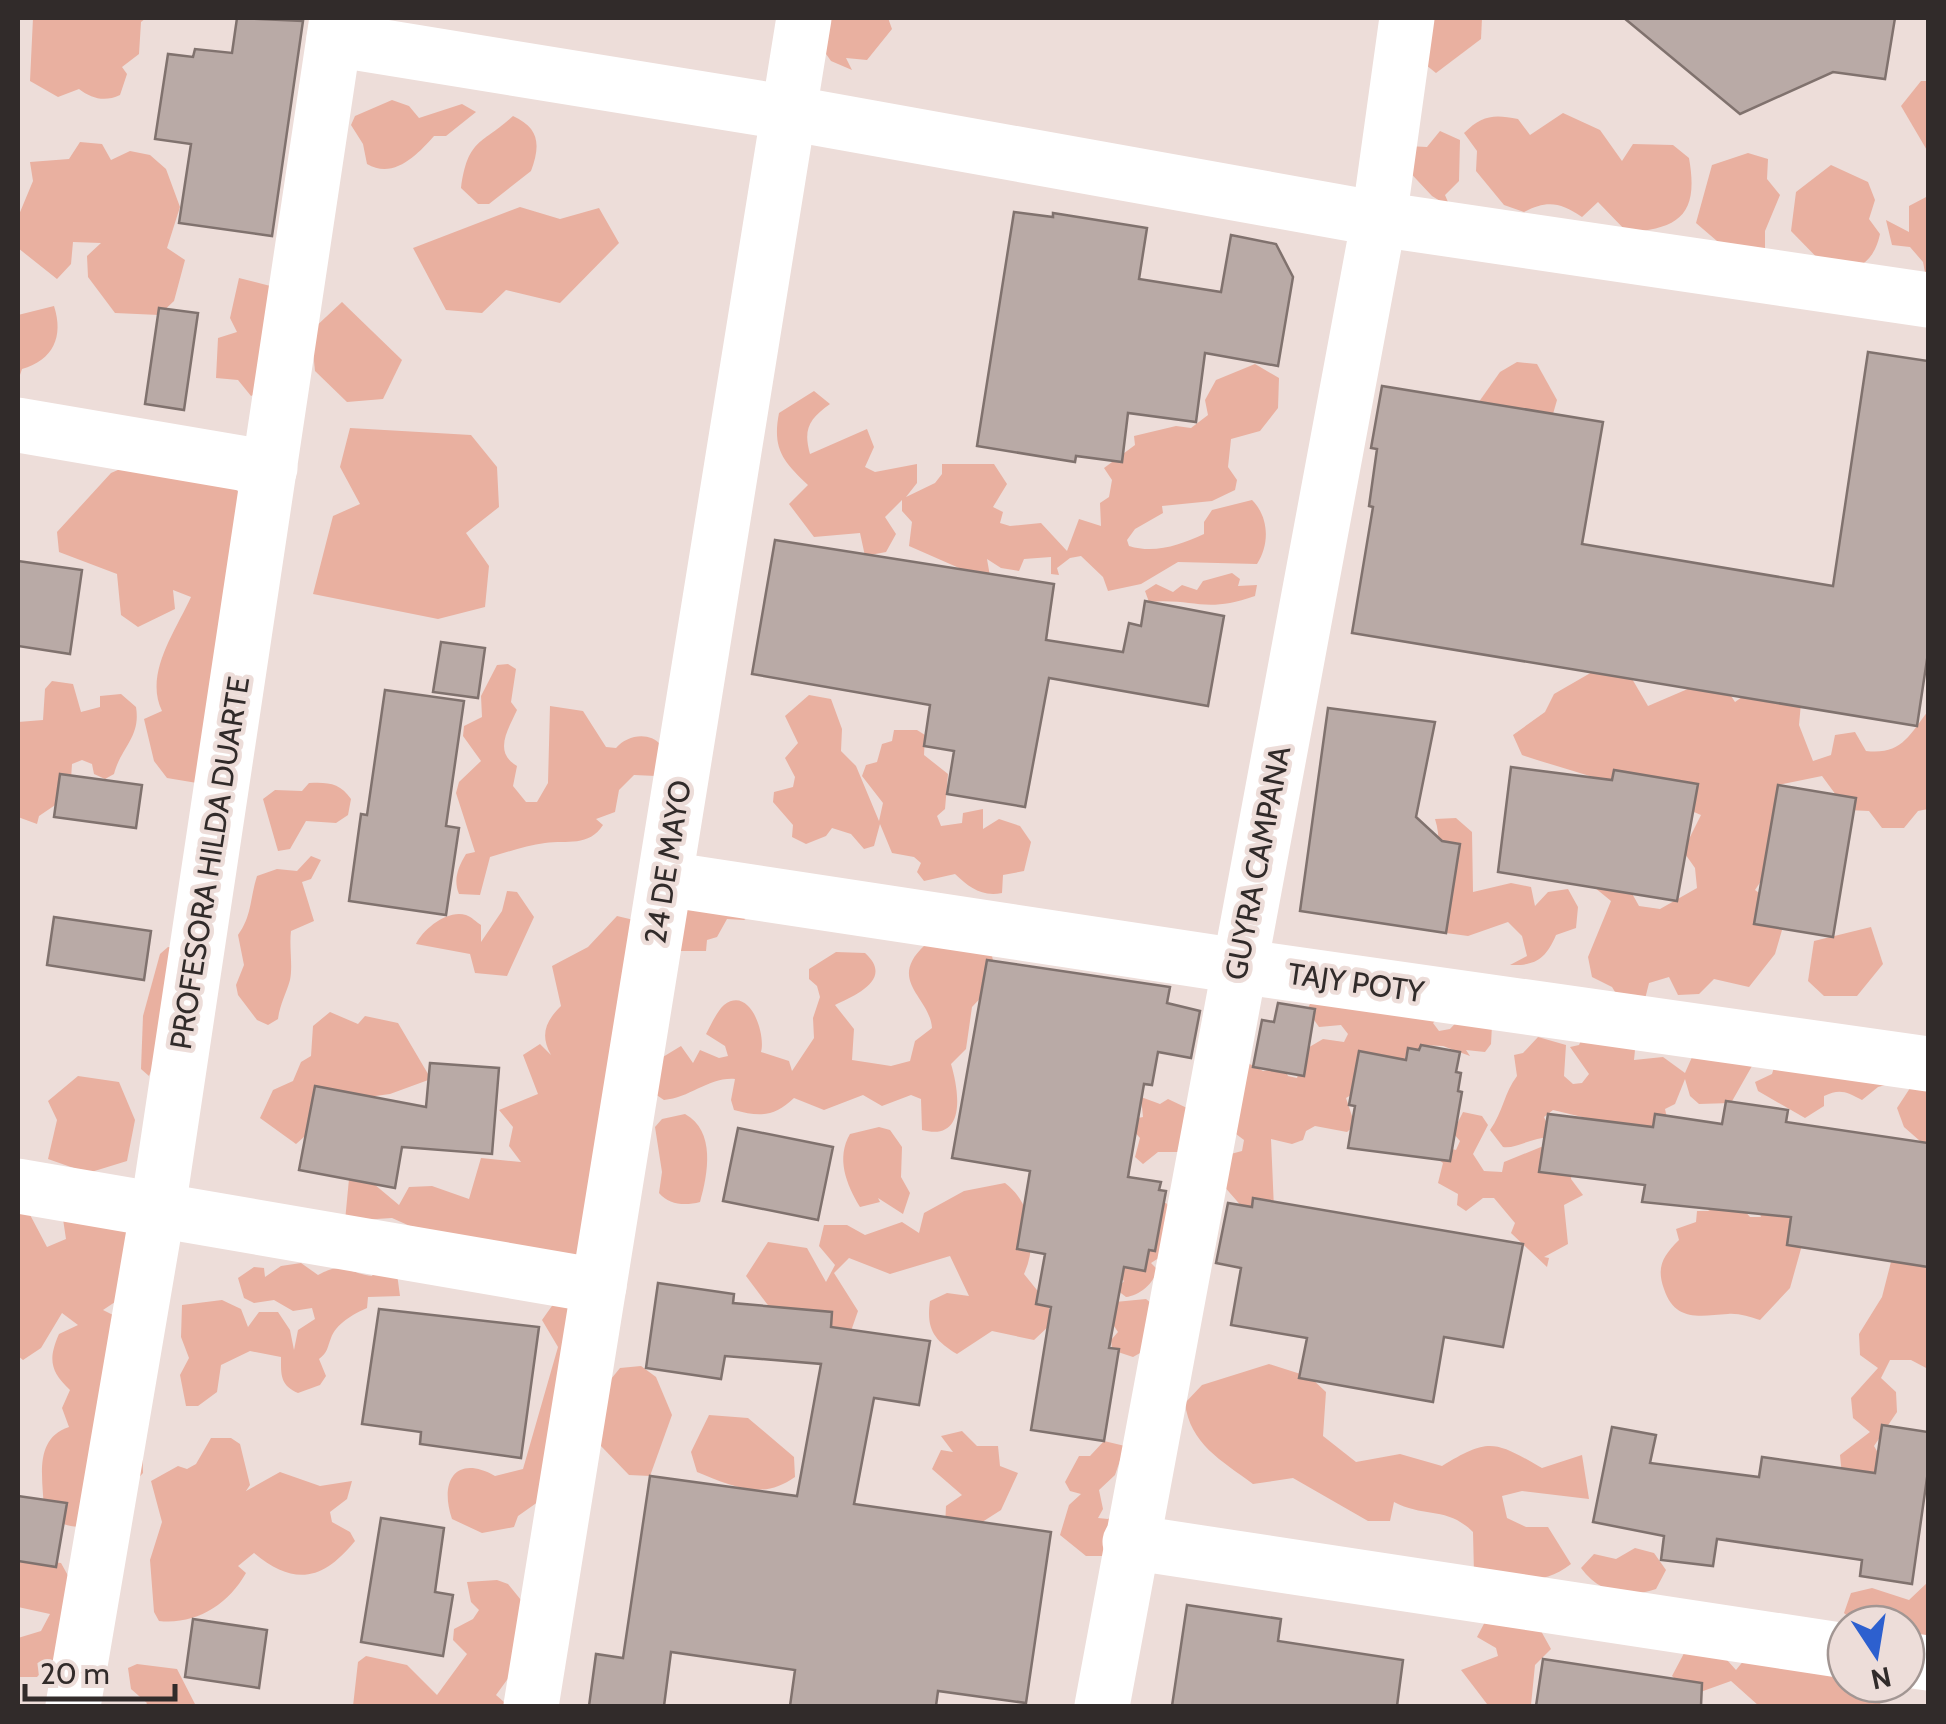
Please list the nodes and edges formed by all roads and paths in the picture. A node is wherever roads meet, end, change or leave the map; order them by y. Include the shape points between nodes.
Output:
1 (804, 18) edge
2 (1407, 18) edge
3 (335, 28) edge
4 (789, 112) junction
5 (1378, 219) junction
6 (1928, 300) edge
7 (18, 425) edge
8 (270, 468) junction
9 (666, 879) junction
10 (1238, 966) junction
11 (1928, 1064) edge
12 (18, 1186) edge
13 (158, 1208) junction
14 (599, 1286) junction
15 (1130, 1542) junction
16 (1826, 1648) edge
17 (73, 1706) edge
18 (531, 1706) edge
19 (1102, 1706) edge

1 - 4 street, 24 DE MAYO
2 - 5 street, GUYRA CAMPANA
3 - 4 street
3 - 8 street, PROFESORA HILDA DUARTE
4 - 5 street
4 - 9 street, 24 DE MAYO
5 - 6 street
5 - 10 street, GUYRA CAMPANA
7 - 8 street
8 - 13 street, PROFESORA HILDA DUARTE
9 - 10 street, TAJY POTY
9 - 14 street, 24 DE MAYO
10 - 11 street, TAJY POTY
10 - 15 street, GUYRA CAMPANA
12 - 13 street
13 - 14 street
13 - 17 street, PROFESORA HILDA DUARTE
14 - 18 street, 24 DE MAYO
15 - 16 street
15 - 19 street, GUYRA CAMPANA

